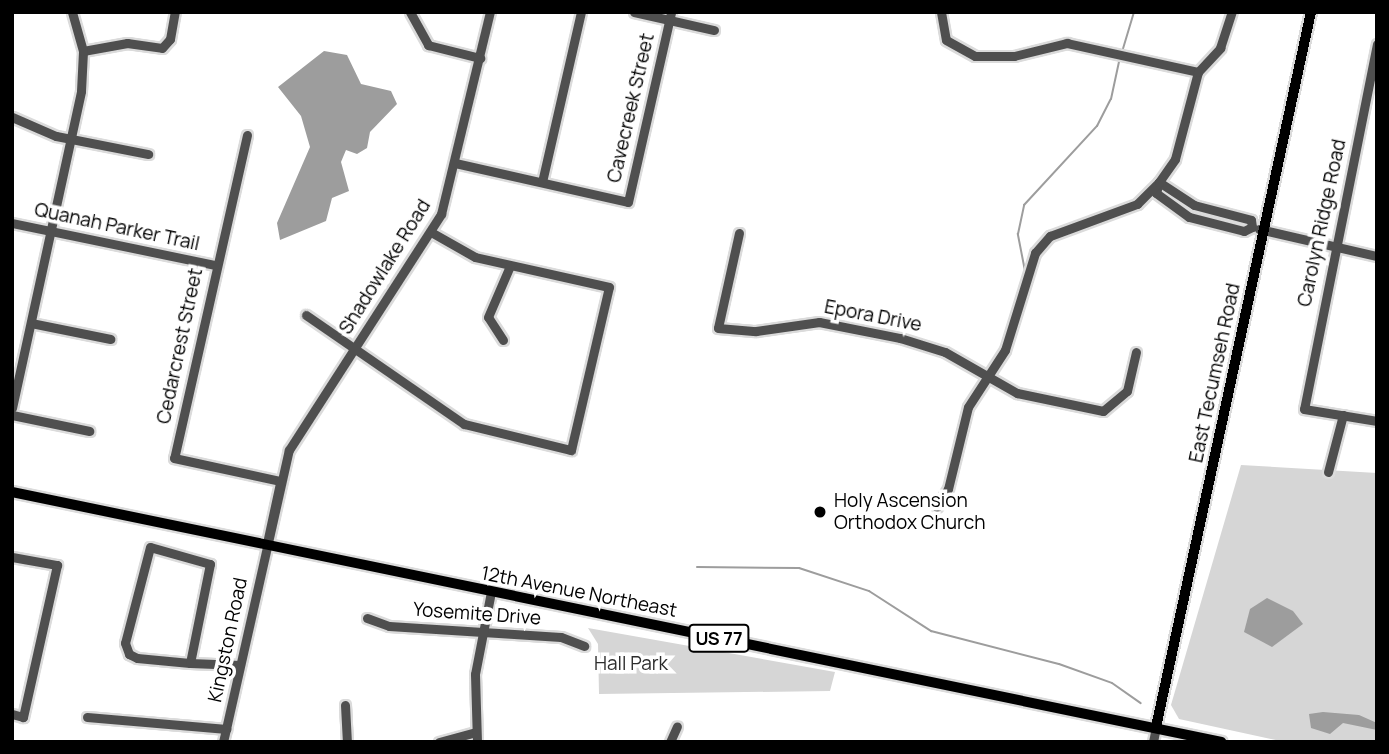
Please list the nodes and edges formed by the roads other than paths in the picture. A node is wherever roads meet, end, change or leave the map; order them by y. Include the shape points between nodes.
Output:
1 (72, 12) edge
2 (175, 12) edge
3 (410, 12) edge
4 (490, 12) edge
5 (582, 12) edge
6 (634, 12) edge
7 (941, 12) edge
8 (1233, 12) edge
9 (1311, 12) edge
10 (670, 16) edge
11 (715, 30) dead end
12 (1377, 44) edge
13 (83, 51) junction
14 (480, 58) junction
15 (1198, 72) junction
16 (12, 117) edge
17 (247, 135) dead end
18 (70, 139) junction
19 (148, 154) dead end
20 (456, 163) junction
21 (542, 182) junction
22 (1159, 182) junction
23 (12, 223) edge
24 (1264, 230) junction
25 (51, 231) junction
26 (432, 232) junction
27 (739, 233) dead end
28 (1335, 246) junction
29 (1377, 256) edge
30 (215, 265) junction
31 (510, 265) junction
32 (306, 315) dead end
33 (31, 323) junction
34 (110, 339) dead end
35 (503, 340) dead end
36 (353, 352) junction
37 (1136, 352) dead end
38 (986, 376) junction
39 (12, 408) edge
40 (12, 415) edge
41 (1343, 415) junction
42 (1377, 421) edge
43 (89, 431) dead end
44 (1328, 472) dead end
45 (280, 481) junction
46 (12, 492) edge
47 (937, 507) dead end
48 (266, 546) junction
49 (12, 557) edge
50 (491, 592) junction
51 (367, 618) dead end
52 (482, 632) junction
53 (584, 646) dead end
54 (190, 663) junction
55 (240, 665) junction
56 (345, 705) dead end
57 (12, 714) edge
58 (87, 717) dead end
59 (677, 726) dead end
60 (1156, 727) junction
61 (226, 729) junction
62 (477, 737) edge
63 (223, 742) edge
64 (347, 742) edge
65 (439, 742) edge
66 (670, 742) edge
67 (1153, 742) edge
68 (1221, 742) edge

1 - 13 street
2 - 13 street via 170,39 162,48 127,43
3 - 14 street via 428,45
4 - 14 street, Shadowlake Road
5 - 21 street
6 - 10 street
7 - 15 street via 946,40 975,55 1014,56 1067,43
8 - 15 street via 1220,48
9 - 24 main road, East Tecumseh Road
10 - 11 street
10 - 21 street, Cavecreek Street via 628,202
12 - 28 street, Carolyn Ridge Road
13 - 18 street
14 - 20 street, Shadowlake Road
15 - 22 street via 1175,159
16 - 18 street
17 - 30 street, Cedarcrest Street
18 - 19 street
18 - 25 street
20 - 21 street, Cavecreek Street
20 - 26 street, Shadowlake Road
22 - 24 street via 1194,205 1251,220 1252,227
22 - 38 street via 1137,204 1050,236 1035,253 1005,350
23 - 25 street, Quanah Parker Trail
24 - 28 street
24 - 60 main road, East Tecumseh Road
25 - 30 street, Quanah Parker Trail
25 - 33 street
26 - 31 street via 466,255
26 - 36 street, Shadowlake Road
27 - 38 street, Epora Drive via 718,328 835,325 928,345
28 - 29 street
28 - 41 street, Carolyn Ridge Road via 1304,409
30 - 45 street, Cedarcrest Street via 174,458
31 - 35 street via 488,317
31 - 36 street via 609,287 571,450 464,424
32 - 36 street
33 - 34 street
33 - 39 street
36 - 45 street, Shadowlake Road via 292,443
37 - 38 street via 1127,391 1104,411 1017,393
38 - 47 street via 968,407 948,489
40 - 43 street
41 - 42 street
41 - 44 street
45 - 48 street, Shadowlake Road via 275,531
46 - 48 main road, 12th Avenue Northeast / US 77
48 - 50 main road, 12th Avenue Northeast / US 77
48 - 55 street, Kingston Road
49 - 57 street via 57,565 23,717
50 - 52 street
50 - 60 main road, 12th Avenue Northeast / US 77
51 - 52 street, Yosemite Drive via 389,626
52 - 53 street, Yosemite Drive via 561,637
52 - 62 street
54 - 54 street via 210,564 150,547 125,647 137,658
54 - 55 street
55 - 61 street, Kingston Road
56 - 64 street
58 - 61 street
59 - 66 street
60 - 67 street, East Tecumseh Road
60 - 68 main road, 12th Avenue Northeast
61 - 63 street, Kingston Road
62 - 65 street

